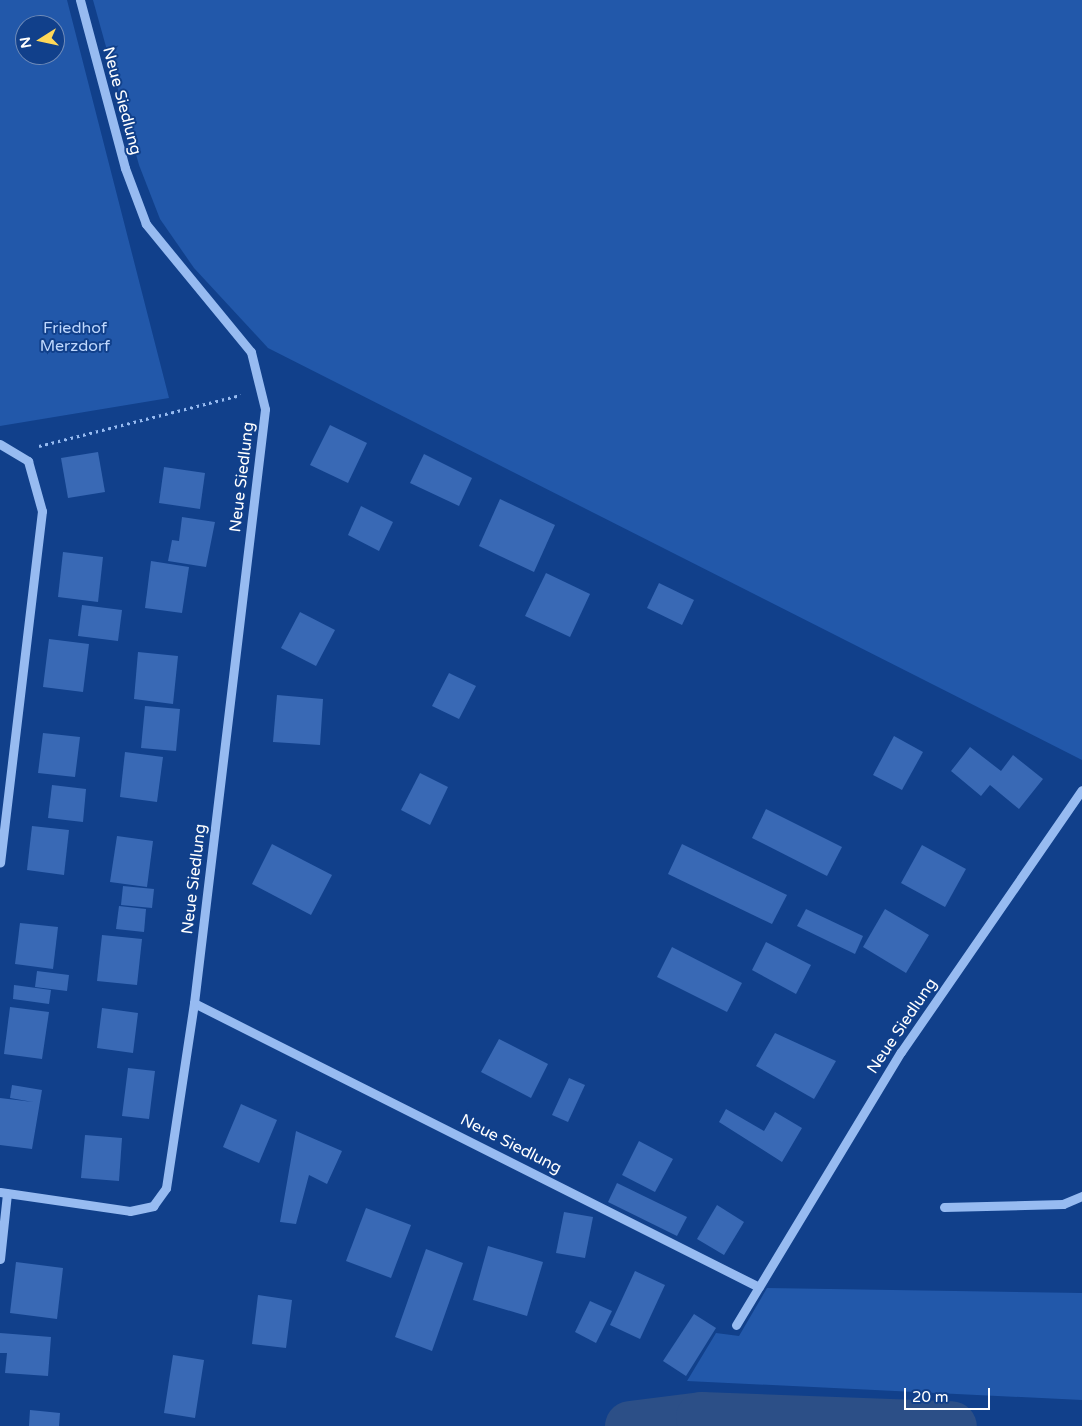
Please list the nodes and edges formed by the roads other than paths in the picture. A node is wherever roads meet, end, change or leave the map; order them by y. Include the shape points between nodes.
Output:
1 (80, 0) edge
2 (0, 444) edge
3 (1082, 790) edge
4 (0, 863) edge
5 (194, 1003) junction
6 (3, 1192) edge
7 (1082, 1196) edge
8 (944, 1207) dead end
9 (0, 1259) edge
10 (759, 1287) junction
11 (736, 1324) dead end

1 - 5 street, Neue Siedlung via 125,168 146,224 251,352 262,391 262,438
2 - 4 street via 28,461 42,511
3 - 10 street, Neue Siedlung via 901,1052
5 - 6 street, Neue Siedlung via 166,1188 153,1206 130,1211
5 - 10 street, Neue Siedlung
6 - 9 street
7 - 8 street via 1063,1204
10 - 11 street, Neue Siedlung

